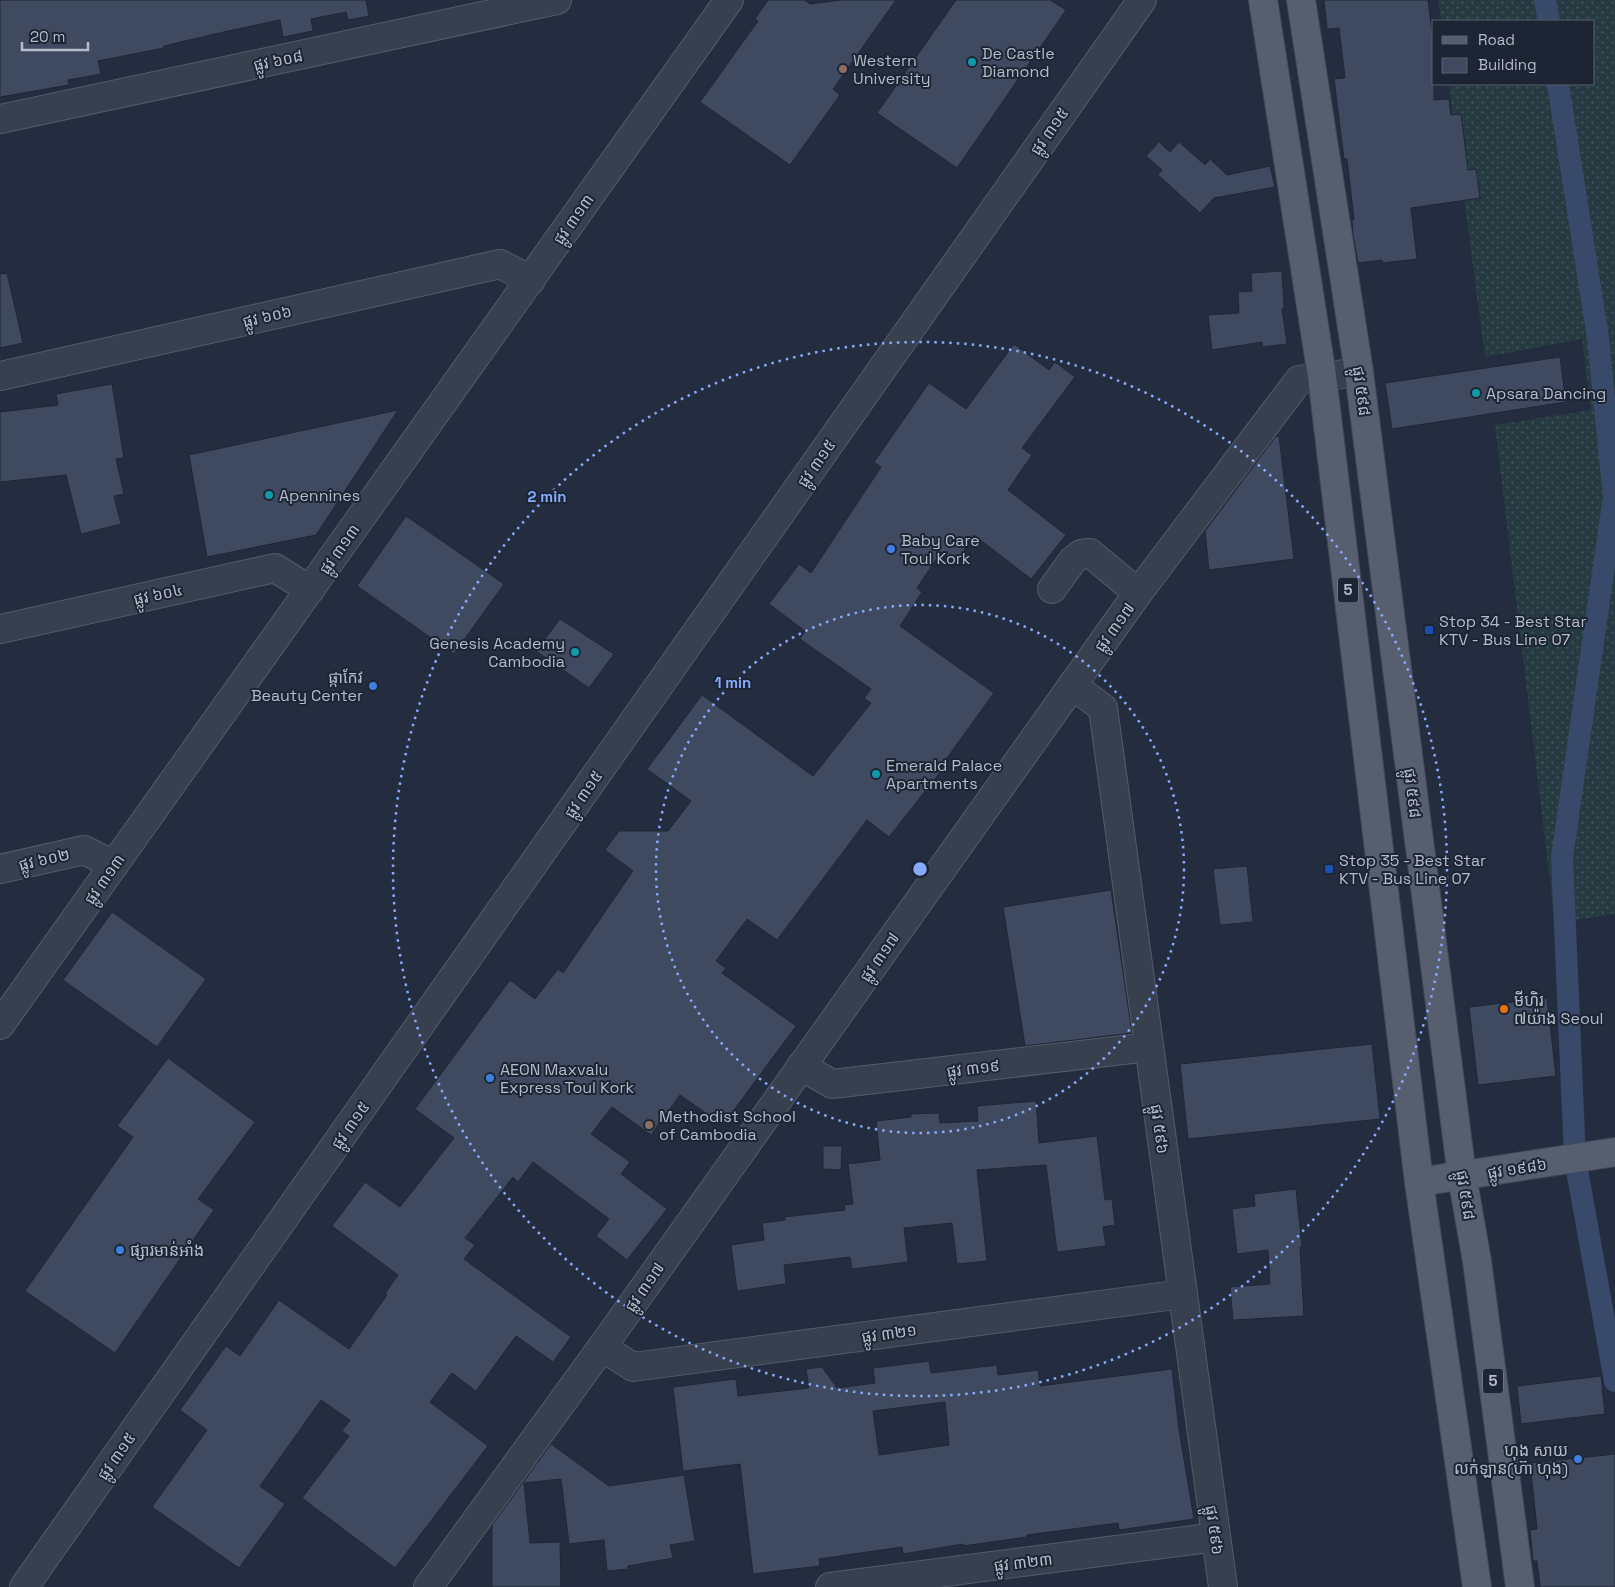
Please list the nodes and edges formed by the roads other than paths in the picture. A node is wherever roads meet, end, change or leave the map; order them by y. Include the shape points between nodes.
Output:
1 (556, 0) edge
2 (729, 0) edge
3 (1142, 0) edge
4 (1263, 0) edge
5 (1301, 0) edge
6 (0, 119) edge
7 (530, 280) junction
8 (1359, 372) junction
9 (0, 376) edge
10 (1322, 376) junction
11 (1052, 589) dead end
12 (310, 590) junction
13 (1138, 593) junction
14 (0, 629) edge
15 (1072, 685) junction
16 (114, 866) junction
17 (0, 869) edge
18 (1432, 938) junction
19 (1390, 941) junction
20 (0, 1025) edge
21 (1149, 1047) junction
22 (801, 1066) junction
23 (1606, 1154) edge
24 (1462, 1176) junction
25 (1419, 1182) junction
26 (1183, 1294) junction
27 (602, 1347) junction
28 (1216, 1537) junction
29 (24, 1587) edge
30 (428, 1587) edge
31 (830, 1587) edge
32 (1223, 1587) edge
33 (1477, 1587) edge
34 (1520, 1587) edge

1 - 6 street, ផ្លូវ ៦០៨
2 - 7 street, ផ្លូវ ៣១៣
3 - 29 street, ផ្លូវ ៣១៥
4 - 10 main road, 5
5 - 8 main road, ផ្លូវ ៥៩៨ / 5
7 - 9 street, ផ្លូវ ៦០៦ via 500,264
7 - 12 street, ផ្លូវ ៣១៣
8 - 10 street, ផ្លូវ ៣១៧
8 - 18 main road, ផ្លូវ ៥៩៨ / 5
10 - 13 street, ផ្លូវ ៣១៧ via 1299,380
10 - 19 main road, 5
11 - 13 street via 1073,560 1081,554 1090,554
12 - 14 street, ផ្លូវ ៦០៤ via 275,568
12 - 16 street, ផ្លូវ ៣១៣
13 - 15 street, ផ្លូវ ៣១៧
15 - 21 street, ផ្លូវ ៥៩៦ via 1103,708
15 - 22 street, ផ្លូវ ៣១៧
16 - 17 street, ផ្លូវ ៦០២ via 84,850
16 - 20 street, ផ្លូវ ៣១៣
18 - 19 main road
18 - 24 main road, ផ្លូវ ៥៩៨ / 5
19 - 25 main road, 5
21 - 22 street, ផ្លូវ ៣១៩ via 832,1084
21 - 26 street, ផ្លូវ ៥៩៦
22 - 27 street, ផ្លូវ ៣១៧
23 - 24 main road, ផ្លូវ ១៩៨៦
24 - 25 main road, ផ្លូវ ១៩៨៦
24 - 34 main road, ផ្លូវ ៥៩៨ / 5 via 1477,1261
25 - 33 main road, 5
26 - 27 street, ផ្លូវ ៣២១ via 633,1367
26 - 28 street, ផ្លូវ ៥៩៦
27 - 30 street, ផ្លូវ ៣១៧
28 - 31 street, ផ្លូវ ៣២៣
28 - 32 street, ផ្លូវ ៥៩៦

